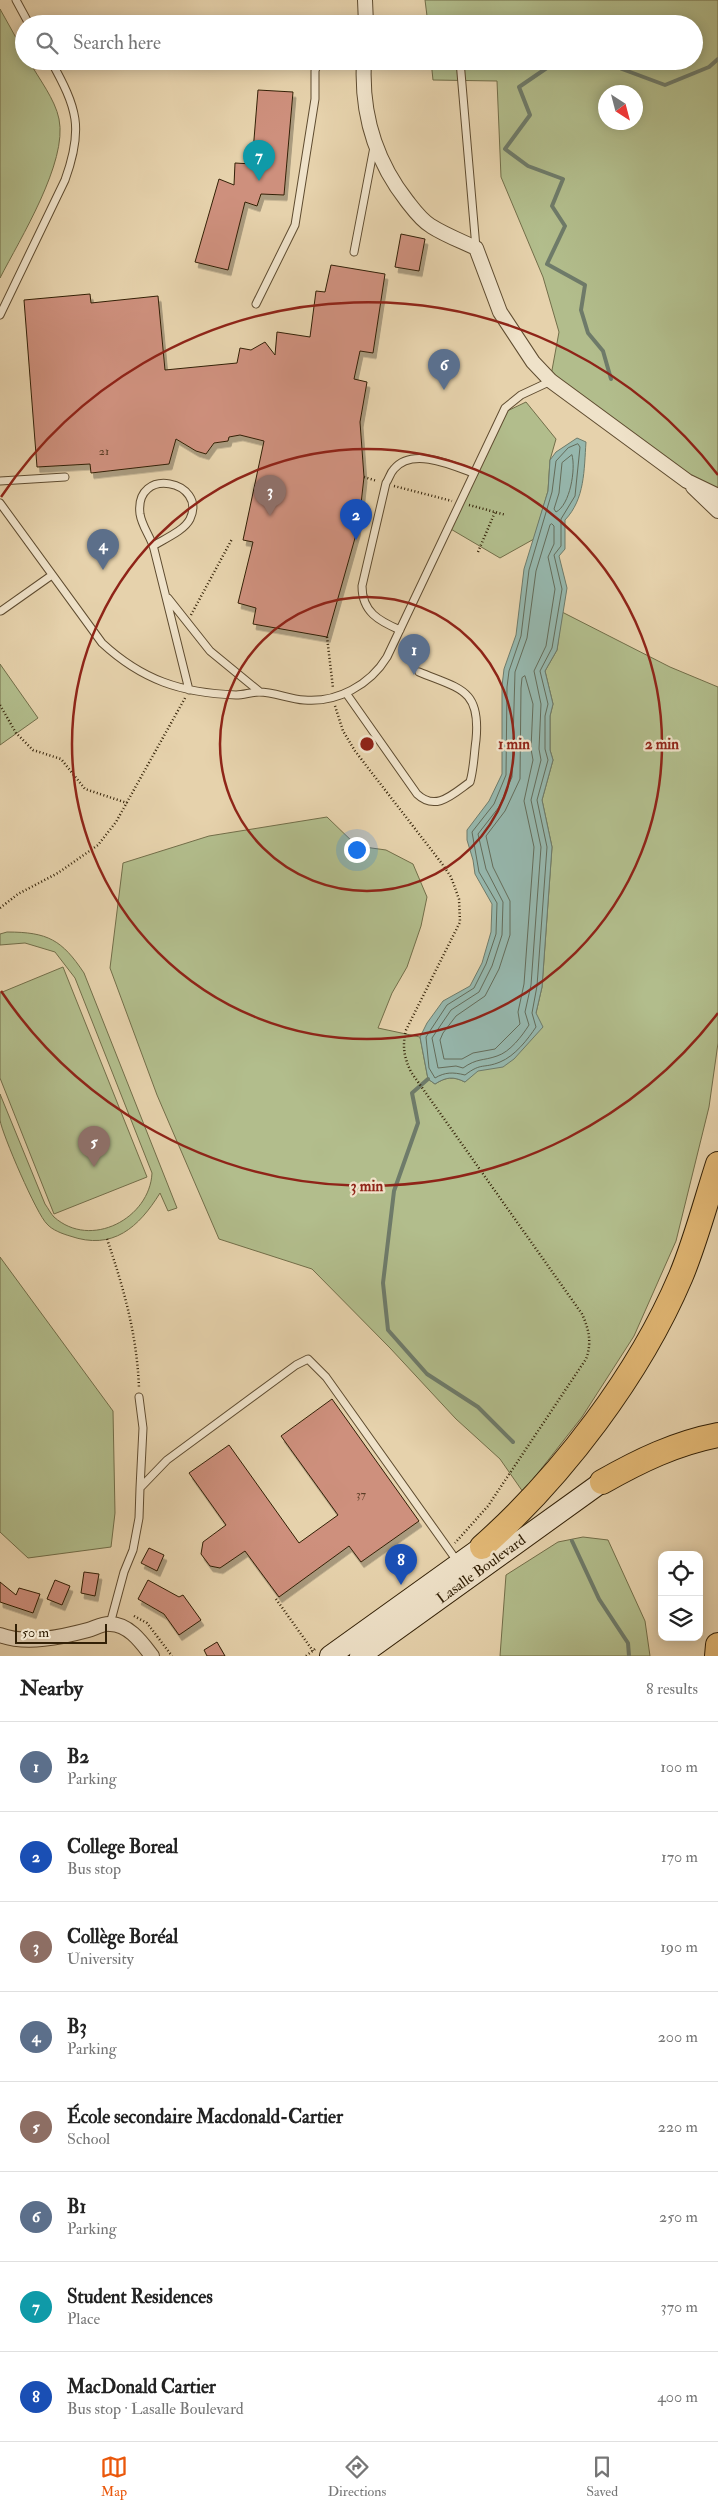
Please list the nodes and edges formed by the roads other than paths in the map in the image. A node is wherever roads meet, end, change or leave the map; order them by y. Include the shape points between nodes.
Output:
1 (16, 0) edge
2 (365, 0) edge
3 (24, 15) edge
4 (366, 15) edge
5 (56, 70) edge
6 (315, 70) edge
7 (364, 70) edge
8 (461, 70) edge
9 (374, 145) junction
10 (476, 248) junction
11 (354, 252) dead end
12 (256, 304) dead end
13 (0, 315) edge
14 (551, 381) junction
15 (473, 473) junction
16 (65, 477) dead end
17 (0, 481) edge
18 (687, 481) junction
19 (718, 496) edge
20 (0, 503) edge
21 (718, 511) edge
22 (153, 546) junction
23 (52, 574) junction
24 (165, 595) junction
25 (0, 611) edge
26 (400, 630) junction
27 (419, 672) dead end
28 (189, 690) junction
29 (260, 692) junction
30 (346, 693) junction
31 (718, 1164) edge
32 (139, 1397) road end
33 (718, 1435) edge
34 (602, 1482) joint
35 (140, 1488) junction
36 (482, 1547) joint
37 (459, 1564) junction
38 (110, 1624) junction
39 (0, 1635) edge
40 (718, 1645) edge
41 (321, 1653) edge
42 (152, 1656) edge
43 (360, 1656) edge
44 (717, 1656) edge

1 - 3 lane
2 - 4 street
5 - 13 lane via 74,111 76,138 73,158
6 - 12 lane via 315,99 295,225
7 - 9 street via 364,101
8 - 10 lane
9 - 10 street via 390,180 420,218
9 - 11 lane
10 - 14 street via 500,312 533,362
14 - 15 lane via 521,395 505,408
14 - 18 street
15 - 26 lane
15 - 26 lane via 420,458 411,459 394,469 386,483 362,596 374,617
16 - 17 lane
18 - 19 street
18 - 21 street
20 - 23 lane
22 - 22 lane via 189,520 190,499 173,483 160,483 140,499 142,522
22 - 24 lane
23 - 25 lane
23 - 28 lane via 91,630 116,656 150,679
24 - 28 lane
24 - 29 lane via 210,651
26 - 30 lane via 381,667 364,683
27 - 30 lane via 463,692 471,699 478,718 470,782 443,801 435,803 417,794
28 - 29 lane via 238,695
29 - 30 lane via 305,700
31 - 36 highway via 681,1275 655,1329 597,1421 513,1519
32 - 35 lane via 144,1428
33 - 34 highway via 678,1445 639,1461
34 - 43 main road, Lasalle Boulevard
35 - 37 lane via 167,1460 308,1359 326,1377
35 - 38 lane via 133,1550
36 - 37 main road, Lasalle Boulevard
37 - 41 main road, Lasalle Boulevard
38 - 39 street via 44,1639
38 - 42 street via 127,1630
40 - 44 highway

